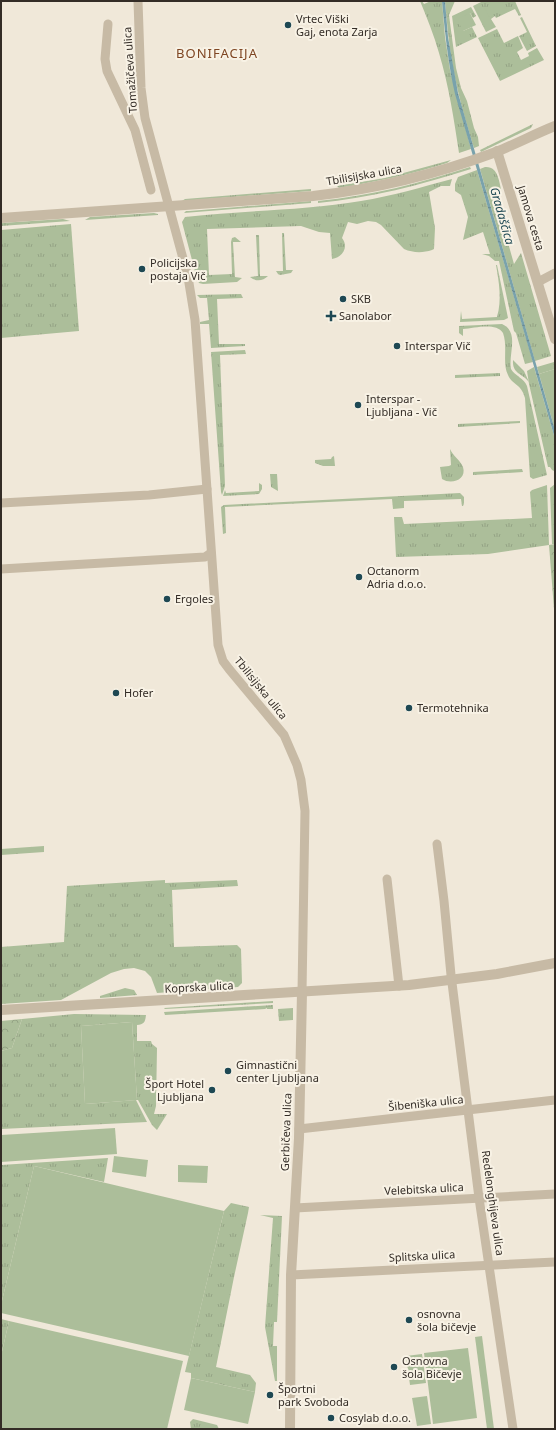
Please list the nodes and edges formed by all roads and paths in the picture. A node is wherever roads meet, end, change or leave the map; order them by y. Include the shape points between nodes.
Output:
1 (138, 1) edge
2 (108, 24) dead end
3 (555, 126) edge
4 (147, 127) junction
5 (135, 130) junction
6 (498, 151) junction
7 (151, 190) dead end
8 (169, 207) junction
9 (1, 218) edge
10 (555, 273) edge
11 (538, 282) junction
12 (555, 339) edge
13 (207, 489) junction
14 (1, 503) edge
15 (211, 553) junction
16 (1, 569) edge
17 (305, 811) joint
18 (437, 844) dead end
19 (387, 879) dead end
20 (555, 963) edge
21 (452, 981) junction
22 (399, 986) junction
23 (302, 992) junction
24 (1, 1010) edge
25 (555, 1100) edge
26 (468, 1110) junction
27 (299, 1129) junction
28 (555, 1194) edge
29 (479, 1198) junction
30 (295, 1208) junction
31 (555, 1262) edge
32 (490, 1265) junction
33 (291, 1275) junction
34 (290, 1429) edge
35 (514, 1429) edge

1 - 4 street, Tomažičeva ulica via 141,88
2 - 5 street via 105,60 107,71
3 - 6 street, Tbilisijska ulica
4 - 5 street
4 - 8 street, Tomažičeva ulica
5 - 7 street
6 - 8 street, Tbilisijska ulica via 415,178 348,192
6 - 11 street, Jamova cesta
8 - 9 street, Tbilisijska ulica
8 - 13 street, Tbilisijska ulica via 188,277 195,320
10 - 11 street
11 - 12 street, Jamova cesta
13 - 14 street via 149,495
13 - 15 street, Tbilisijska ulica
15 - 16 street via 205,556
15 - 17 street, Tbilisijska ulica via 216,632 220,654 243,688 284,735 298,764
17 - 23 street, Gerbičeva ulica
18 - 21 street
19 - 22 street
20 - 21 street, Koprska ulica
21 - 22 street, Koprska ulica
21 - 26 street, Redelonghijeva ulica
22 - 23 street, Koprska ulica
23 - 24 street, Koprska ulica
23 - 27 street, Gerbičeva ulica
25 - 26 street, Šibeniška ulica
26 - 27 street, Šibeniška ulica
26 - 29 street, Redelonghijeva ulica
27 - 30 street, Gerbičeva ulica
28 - 29 street, Velebitska ulica
29 - 30 street, Velebitska ulica
29 - 32 street, Redelonghijeva ulica
30 - 33 street, Gerbičeva ulica
31 - 32 street, Splitska ulica
32 - 33 street, Splitska ulica
32 - 35 street, Redelonghijeva ulica
33 - 34 street, Gerbičeva ulica

